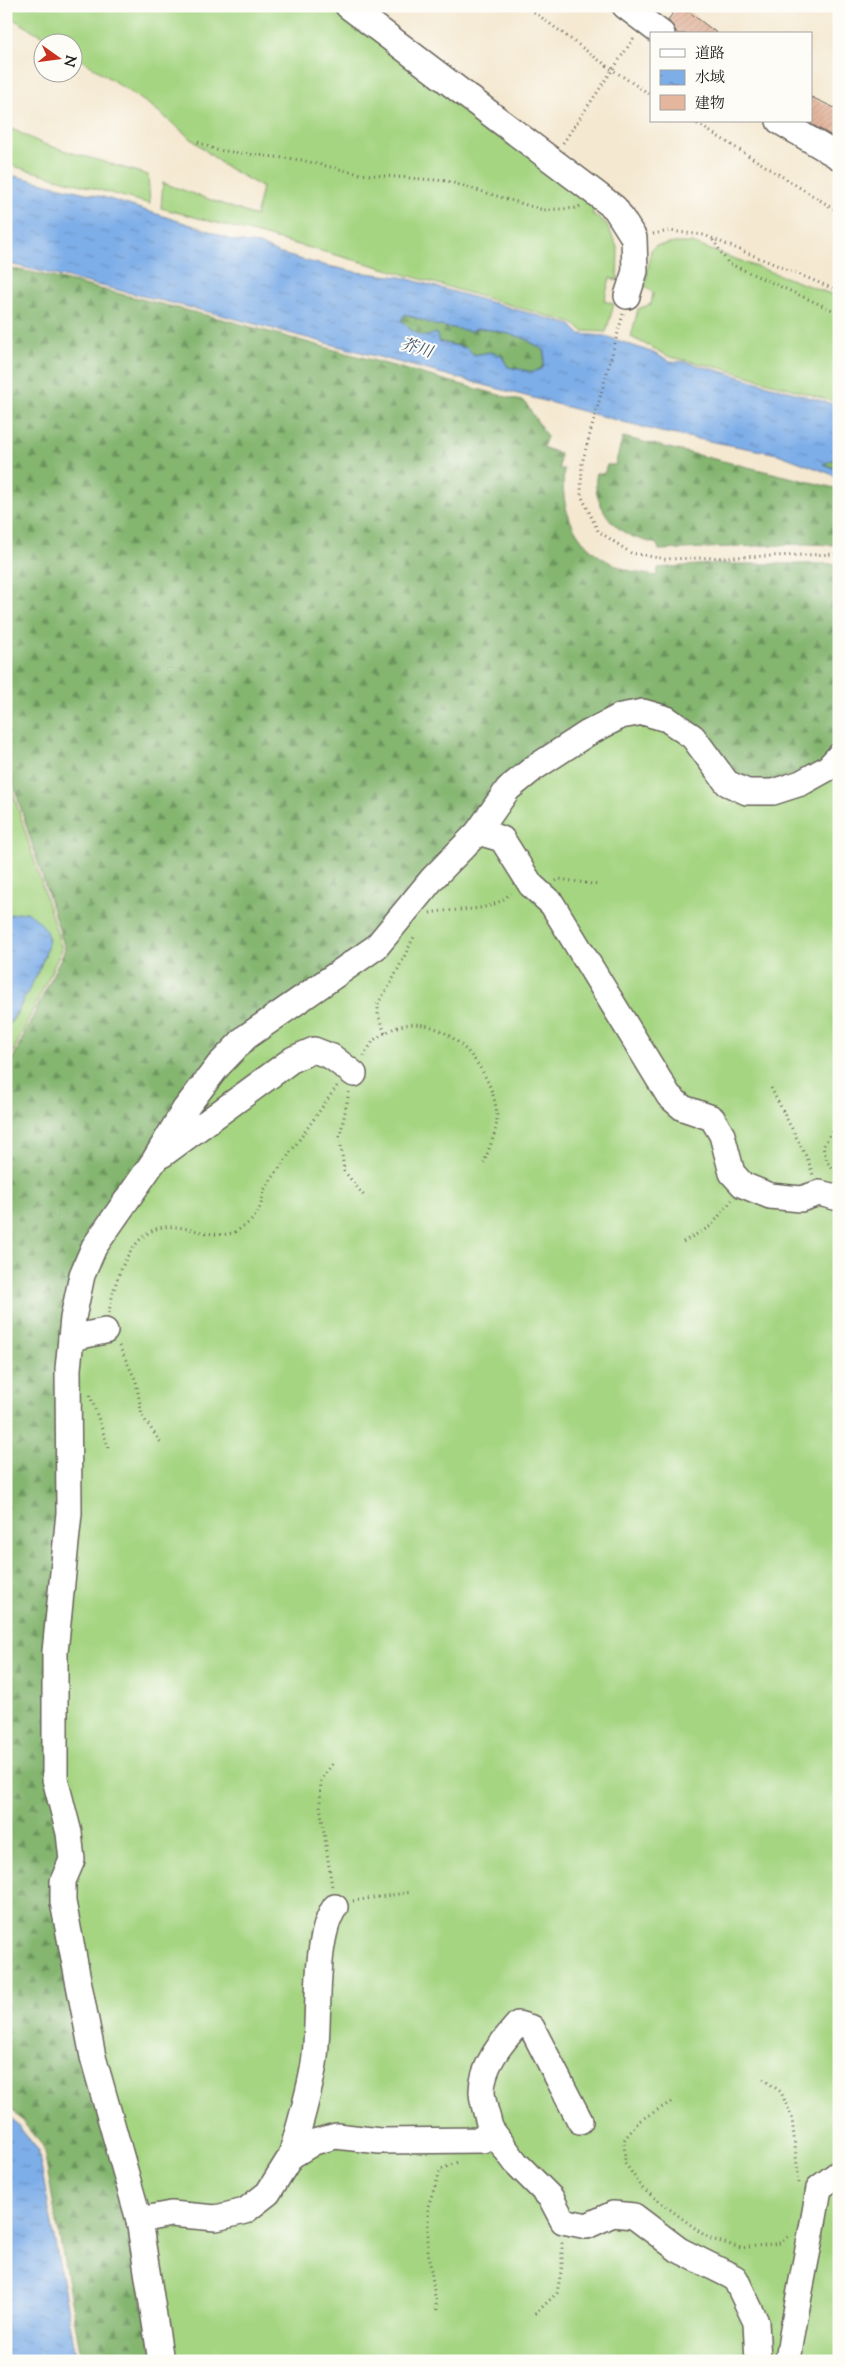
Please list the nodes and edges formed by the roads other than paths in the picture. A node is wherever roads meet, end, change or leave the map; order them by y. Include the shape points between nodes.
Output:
1 (348, 6) edge
2 (625, 6) edge
3 (653, 21) edge
4 (781, 122) edge
5 (839, 157) edge
6 (628, 296) road end
7 (839, 756) edge
8 (478, 832) junction
9 (351, 1072) road end
10 (154, 1161) junction
11 (829, 1195) edge
12 (105, 1331) road end
13 (71, 1338) junction
14 (335, 1907) road end
15 (580, 2121) dead end
16 (490, 2128) junction
17 (291, 2156) junction
18 (839, 2172) edge
19 (139, 2220) junction
20 (161, 2361) edge
21 (758, 2361) edge
22 (788, 2361) edge

1 - 6 street via 615,208 634,238 635,271
2 - 3 street
4 - 5 street
7 - 8 street via 828,768 801,783 773,792 747,792 723,779 693,737 675,723 643,712 621,716 588,733 508,789
8 - 10 street via 433,878 376,947 246,1037 218,1066 185,1109
8 - 11 street via 502,839 529,881 552,904 669,1096 683,1108 712,1118 722,1135 732,1173 743,1185 770,1196 801,1199
9 - 10 street via 332,1057 314,1050 293,1059
10 - 13 street via 94,1247 82,1274
12 - 13 street
13 - 19 street via 68,1369 69,1513 55,1652 55,1779 69,1833 72,1860 63,1881 63,1902 93,2058
14 - 17 street via 323,1938 314,2063
15 - 16 street via 532,2028 518,2024 506,2036 484,2074 482,2094
16 - 17 street via 483,2140 380,2142 336,2136 314,2142
16 - 21 street via 516,2163 552,2198 563,2221 587,2226 613,2214 634,2216 679,2250 734,2278 756,2322
17 - 19 street via 268,2193 245,2211 216,2218 171,2214
18 - 22 street via 819,2188 809,2253 796,2302
19 - 20 street

